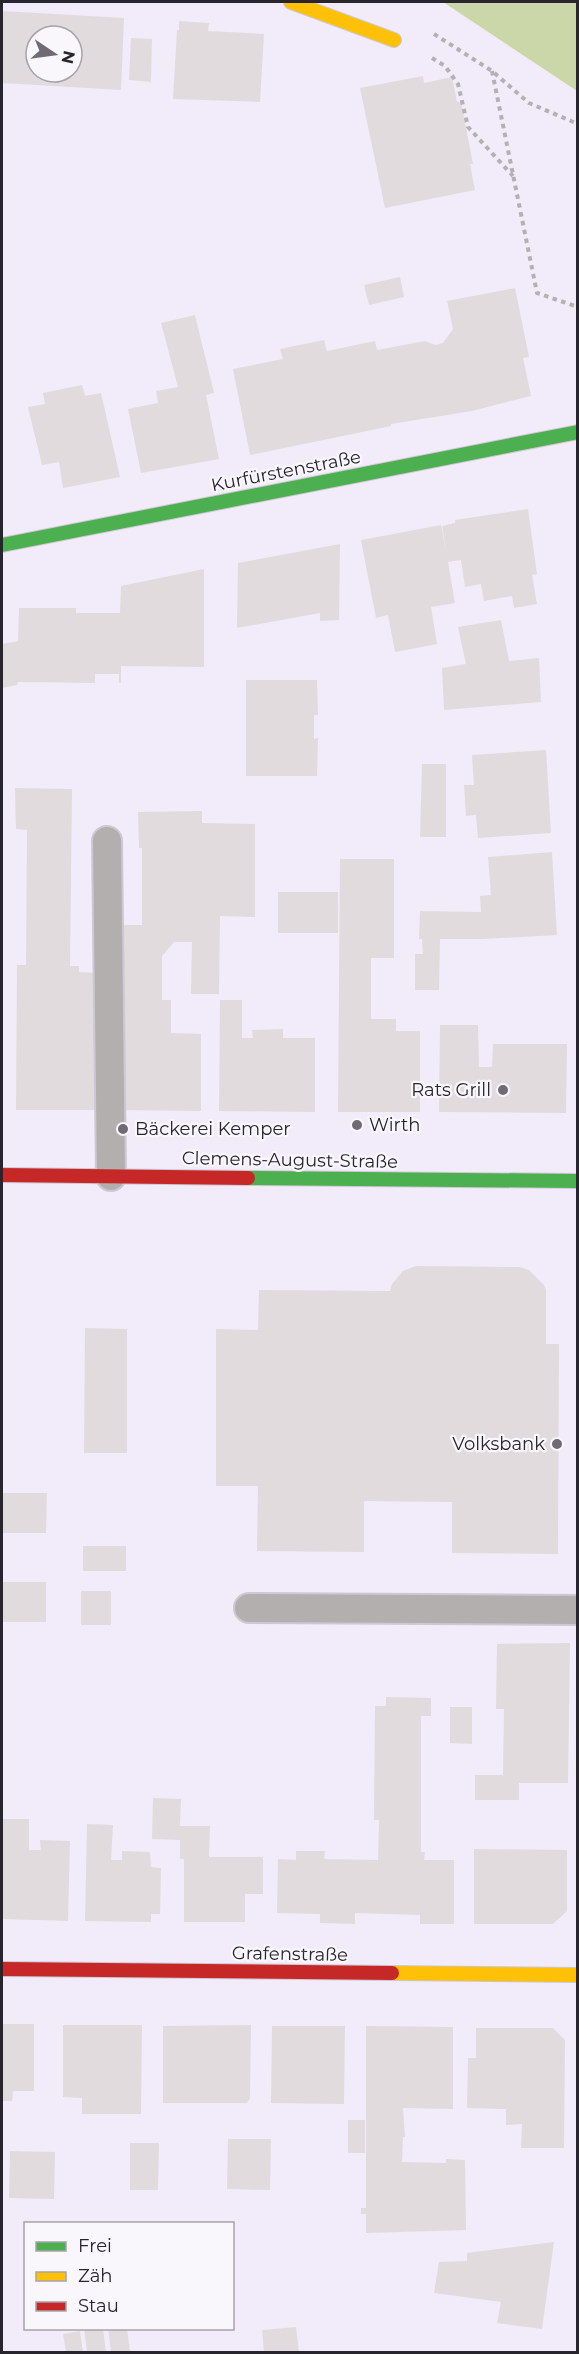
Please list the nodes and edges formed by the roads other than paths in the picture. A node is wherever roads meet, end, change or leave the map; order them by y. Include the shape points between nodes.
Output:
1 (291, 2) edge
2 (394, 40) road end
3 (578, 432) edge
4 (2, 546) edge
5 (107, 841) dead end
6 (2, 1175) edge
7 (111, 1176) junction
8 (578, 1181) edge
9 (249, 1608) dead end
10 (578, 1610) edge
11 (2, 1970) edge
12 (578, 1975) edge

1 - 2 street
3 - 4 street, Kurfürstenstraße
5 - 7 lane
6 - 7 street, Clemens-August-Straße
7 - 8 street, Clemens-August-Straße
9 - 10 lane
11 - 12 street, Grafenstraße

